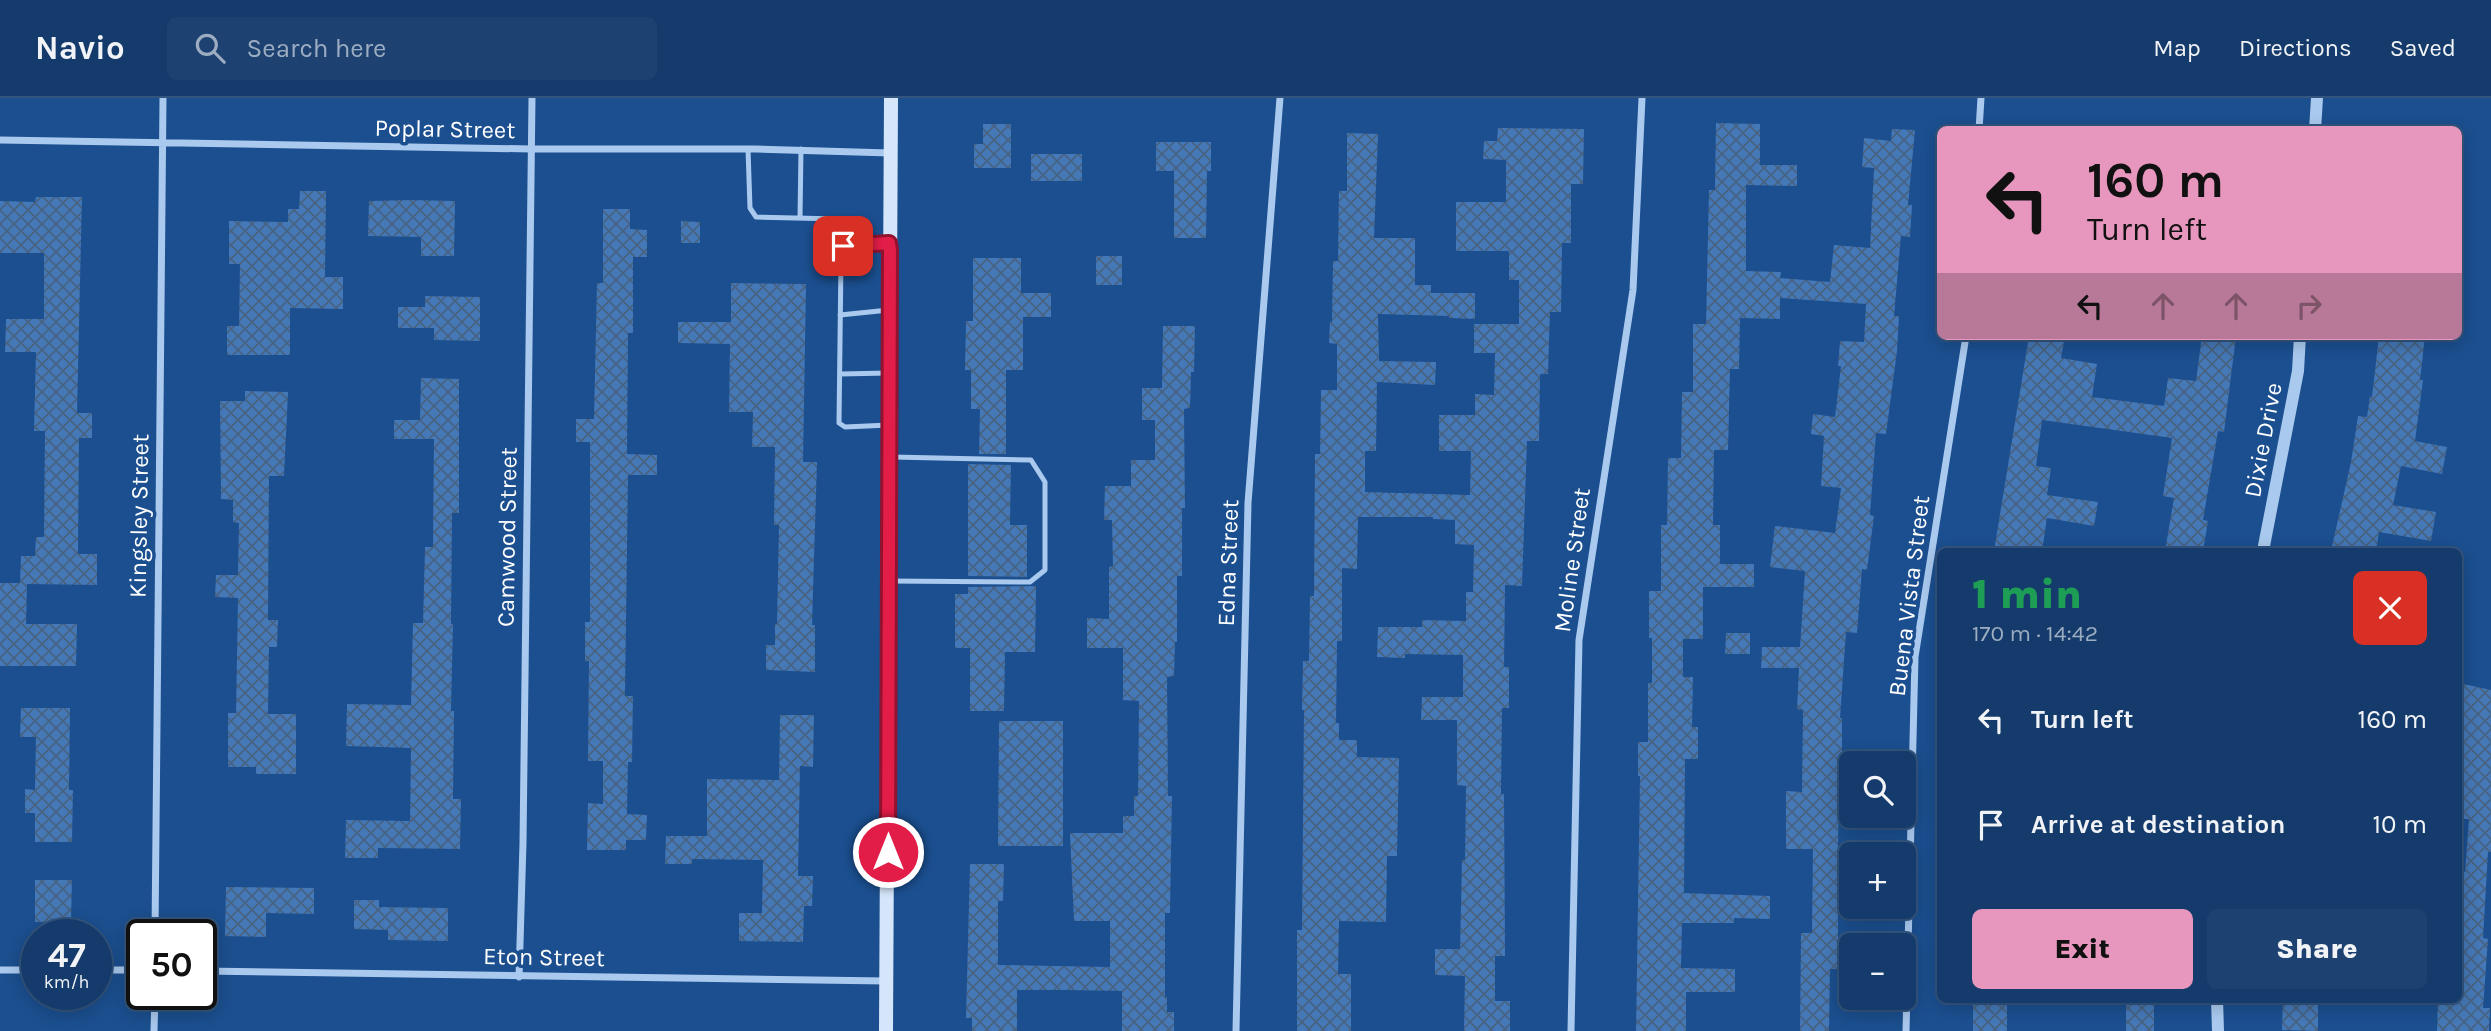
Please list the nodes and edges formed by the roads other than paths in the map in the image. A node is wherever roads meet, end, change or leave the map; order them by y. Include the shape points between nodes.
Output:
1 (163, 98) edge
2 (532, 98) edge
3 (891, 98) edge
4 (1280, 98) edge
5 (1642, 98) edge
6 (1981, 98) edge
7 (2317, 98) edge
8 (1979, 126) edge
9 (2315, 126) edge
10 (0, 140) edge
11 (162, 143) junction
12 (531, 149) junction
13 (748, 149) junction
14 (801, 149) junction
15 (890, 152) junction
16 (800, 218) junction
17 (889, 243) junction
18 (843, 246) junction
19 (889, 310) junction
20 (840, 315) junction
21 (1965, 340) edge
22 (2300, 340) edge
23 (889, 373) junction
24 (839, 374) junction
25 (889, 425) junction
26 (889, 457) junction
27 (2264, 548) edge
28 (889, 581) junction
29 (155, 919) edge
30 (0, 970) edge
31 (21, 970) edge
32 (217, 971) edge
33 (519, 976) junction
34 (886, 981) junction
35 (2217, 1003) edge
36 (155, 1010) edge
37 (154, 1031) edge
38 (886, 1031) edge
39 (1237, 1031) edge
40 (1571, 1031) edge
41 (1906, 1031) edge
42 (2218, 1031) edge

1 - 11 street, Kingsley Street
2 - 12 street, Camwood Street
3 - 15 main road
4 - 39 street, Edna Street via 1248,503
5 - 40 street, Moline Street via 1633,290 1579,640
6 - 8 street
7 - 9 street
10 - 11 street, Poplar Street
11 - 12 street, Poplar Street
11 - 29 street, Kingsley Street
12 - 13 street, Poplar Street
12 - 33 street, Camwood Street
13 - 14 street, Poplar Street
13 - 16 lane via 750,208 756,217
14 - 15 street, Poplar Street
14 - 16 lane
15 - 17 main road
16 - 18 lane via 844,222
17 - 18 lane
17 - 19 main road
18 - 20 lane
19 - 20 lane
19 - 23 main road
20 - 24 lane
21 - 41 street, Buena Vista Street via 1915,657
22 - 27 street, Dixie Drive via 2298,371
23 - 24 lane
23 - 25 main road
24 - 25 lane via 839,423 845,427
25 - 26 main road
26 - 28 main road
26 - 28 lane via 1031,460 1045,482 1045,570 1030,582
28 - 34 main road
30 - 31 street
32 - 33 street, Eton Street
33 - 34 street, Eton Street
34 - 38 main road
35 - 42 street
36 - 37 street

